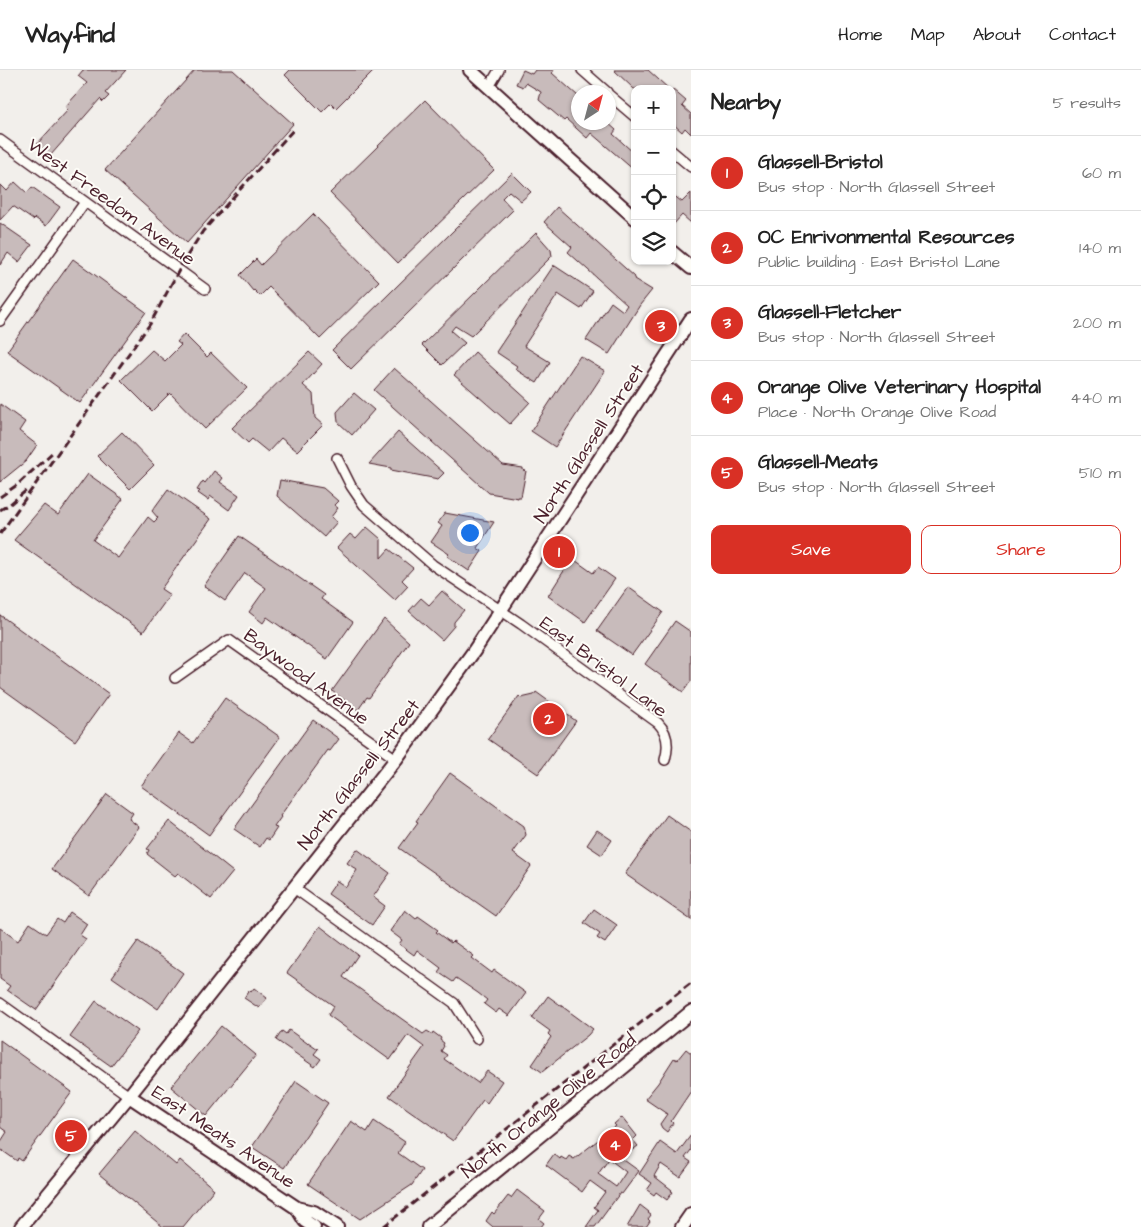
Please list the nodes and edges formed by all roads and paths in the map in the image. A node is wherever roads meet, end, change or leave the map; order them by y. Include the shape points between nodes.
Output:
1 (470, 70) edge
2 (500, 70) edge
3 (582, 70) edge
4 (599, 85) edge
5 (489, 87) junction
6 (616, 100) edge
7 (631, 113) edge
8 (0, 140) edge
9 (676, 154) edge
10 (691, 167) edge
11 (85, 202) junction
12 (631, 214) edge
13 (676, 255) edge
14 (691, 268) edge
15 (205, 289) dead end
16 (691, 319) edge
17 (0, 321) edge
18 (337, 458) dead end
19 (501, 610) junction
20 (175, 678) dead end
21 (396, 759) junction
22 (665, 760) dead end
23 (294, 888) junction
24 (0, 1003) edge
25 (691, 1012) edge
26 (477, 1039) dead end
27 (129, 1096) junction
28 (297, 1208) junction
29 (691, 1214) edge
30 (21, 1227) edge
31 (314, 1227) edge
32 (337, 1227) edge
33 (428, 1227) edge
34 (682, 1227) edge

1 - 5 main road
2 - 5 street
3 - 4 street
5 - 12 main road
6 - 7 street
8 - 11 street, West Freedom Avenue
9 - 10 street
11 - 15 street, West Freedom Avenue
11 - 17 street
13 - 14 main road
16 - 19 main road, North Glassell Street
18 - 19 street, East Bristol Lane via 364,505 433,565
19 - 21 main road, North Glassell Street
19 - 22 street, East Bristol Lane via 658,723 668,741
20 - 21 street, Baywood Avenue via 229,640
21 - 23 main road, North Glassell Street
23 - 26 street via 454,1004
23 - 27 main road, North Glassell Street
24 - 27 street
25 - 33 main road, North Orange Olive Road
27 - 28 main road, East Meats Avenue
27 - 30 main road, North Glassell Street
28 - 31 main road, East Meats Avenue via 305,1221
28 - 32 main road, East Meats Avenue via 314,1212
29 - 34 main road

